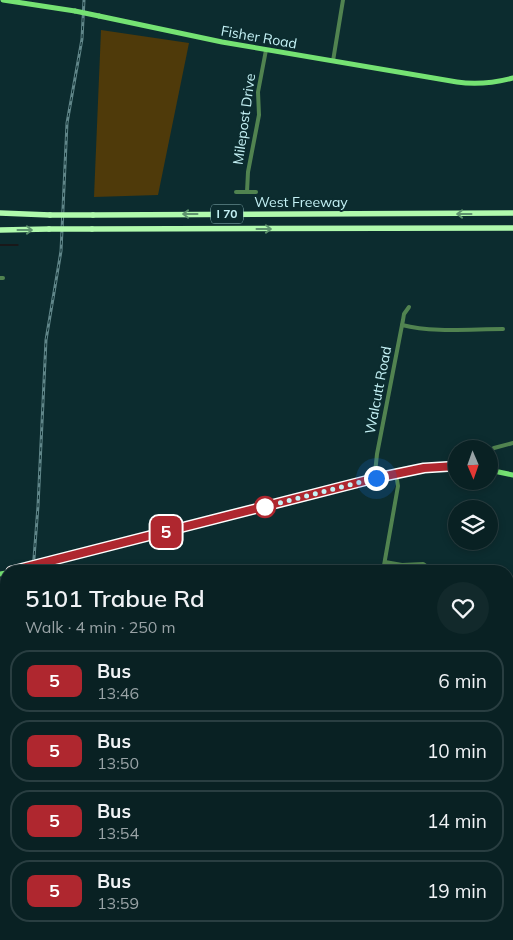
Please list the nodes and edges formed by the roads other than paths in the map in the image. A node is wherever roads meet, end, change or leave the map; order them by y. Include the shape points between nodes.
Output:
1 (3, 0) edge
2 (343, 0) edge
3 (266, 50) junction
4 (332, 61) junction
5 (513, 78) edge
6 (236, 192) dead end
7 (247, 192) junction
8 (256, 192) dead end
9 (0, 213) edge
10 (513, 214) edge
11 (50, 215) junction
12 (0, 217) edge
13 (513, 229) edge
14 (0, 230) edge
15 (409, 307) dead end
16 (402, 325) junction
17 (503, 329) dead end
18 (513, 443) edge
19 (498, 447) edge
20 (448, 466) edge
21 (498, 472) edge
22 (396, 474) junction
23 (513, 475) edge
24 (376, 478) junction
25 (385, 562) junction
26 (35, 565) edge
27 (384, 565) edge
28 (402, 565) edge
29 (402, 565) edge
30 (424, 565) edge

1 - 3 main road, Fisher Road, bridge
2 - 4 street
3 - 4 main road, Fisher Road
3 - 7 street, Milepost Drive
4 - 5 main road, Fisher Road via 465,83
6 - 7 street
7 - 8 street
9 - 11 highway
10 -> 11 highway, West Freeway / I 70, bridge
11 - 12 highway, West Freeway / I 70
14 -> 13 highway, West Freeway / I 70, bridge
15 - 16 street, Walcutt Road
16 - 17 street via 429,330
16 - 24 street, Walcutt Road via 377,454
18 - 19 street
20 - 22 main road
21 - 23 main road
22 - 24 main road
22 - 25 street via 398,486
24 - 26 main road, bridge
25 - 27 street
25 - 28 street
29 - 30 street

